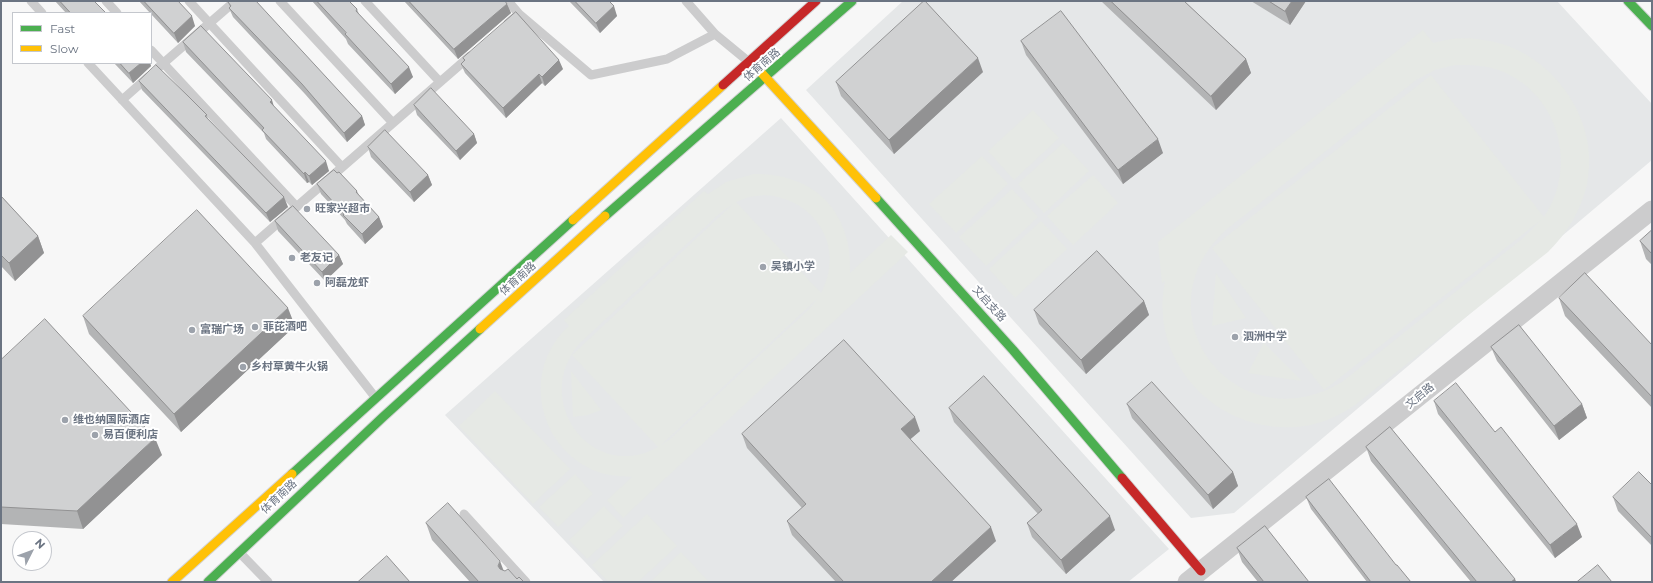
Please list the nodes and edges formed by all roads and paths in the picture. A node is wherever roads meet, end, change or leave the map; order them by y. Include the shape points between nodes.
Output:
1 (31, 1) edge
2 (106, 1) edge
3 (189, 1) edge
4 (235, 1) edge
5 (280, 1) edge
6 (365, 1) edge
7 (508, 1) edge
8 (686, 1) edge
9 (816, 1) edge
10 (852, 1) edge
11 (1628, 1) edge
12 (41, 12) edge
13 (116, 12) edge
14 (519, 14) junction
15 (209, 23) junction
16 (1652, 26) edge
17 (502, 28) edge
18 (715, 34) junction
19 (480, 48) edge
20 (152, 51) edge
21 (749, 62) junction
22 (164, 63) junction
23 (89, 64) edge
24 (767, 77) junction
25 (440, 82) junction
26 (122, 100) junction
27 (393, 123) junction
28 (342, 167) junction
29 (297, 207) junction
30 (1652, 210) edge
31 (255, 243) junction
32 (375, 397) junction
33 (464, 514) dead end
34 (239, 552) junction
35 (519, 574) junction
36 (1194, 576) edge
37 (172, 582) edge
38 (208, 582) edge
39 (268, 582) edge
40 (510, 582) edge
41 (526, 582) edge

1 - 12 lane
2 - 13 lane
3 - 15 lane
4 - 15 lane
5 - 27 lane
6 - 25 lane
7 - 14 lane
8 - 18 lane
9 - 21 main road, 体育南路
10 - 24 main road, 体育南路
11 - 16 main road
14 - 17 lane
14 - 18 lane via 591,75 667,59
15 - 22 lane
15 - 28 lane
18 - 21 lane
19 - 25 lane
20 - 22 lane
21 - 24 main road, 文启支路
21 - 32 main road, 体育南路
22 - 26 lane
22 - 29 lane
23 - 26 lane
24 - 34 main road, 体育南路 via 650,176 383,417
24 - 36 main road, 文启支路 via 1013,350
25 - 27 lane
26 - 31 lane
27 - 28 lane
28 - 29 lane
29 - 31 lane
30 - 36 street, 文启路
31 - 32 lane
32 - 37 main road, 体育南路
33 - 35 lane
34 - 38 main road, 体育南路
34 - 39 lane
35 - 40 lane
35 - 41 lane

